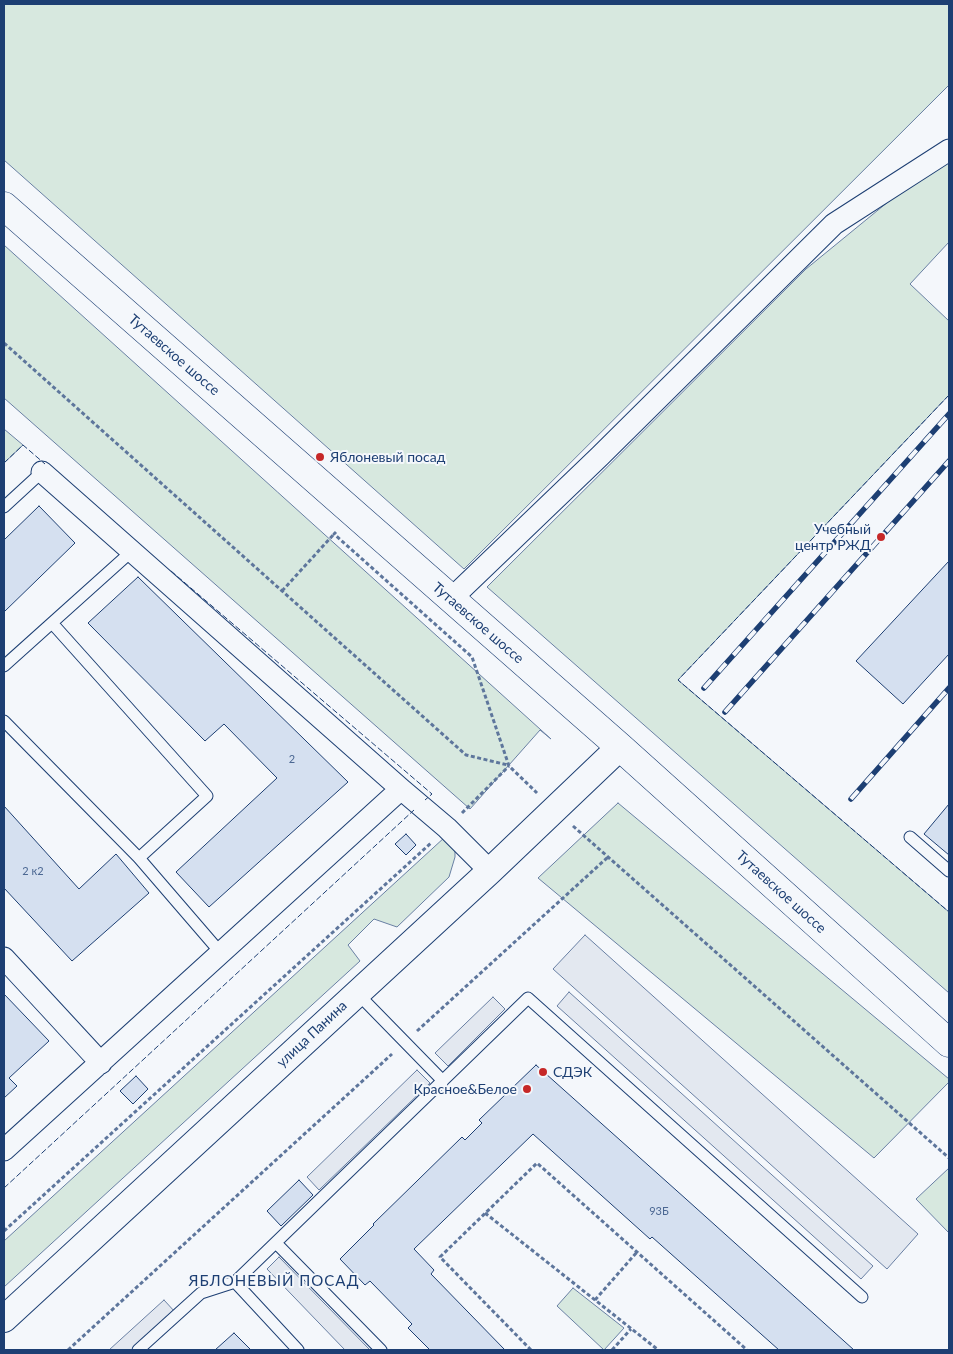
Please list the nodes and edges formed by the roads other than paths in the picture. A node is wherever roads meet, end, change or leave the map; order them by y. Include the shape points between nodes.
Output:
1 (949, 150) edge
2 (4, 206) edge
3 (42, 472) joint
4 (4, 507) edge
5 (132, 551) junction
6 (451, 598) junction
7 (52, 623) junction
8 (4, 666) edge
9 (4, 721) edge
10 (620, 747) junction
11 (401, 790) junction
12 (910, 837) dead end
13 (138, 858) junction
14 (490, 871) junction
15 (949, 871) edge
16 (220, 952) junction
17 (4, 958) edge
18 (357, 993) junction
19 (949, 1043) edge
20 (101, 1063) junction
21 (443, 1081) junction
22 (4, 1150) edge
23 (276, 1243) junction
24 (235, 1282) junction
25 (862, 1297) dead end
26 (4, 1319) edge
27 (138, 1350) edge
28 (298, 1350) edge
29 (381, 1350) edge

1 - 6 street via 834,224 600,456
2 - 6 main road, Тутаевское шоссе
3 - 4 lane
3 - 5 street
5 - 7 lane
5 - 11 street
6 - 10 main road, Тутаевское шоссе
7 - 8 lane
7 - 13 lane via 207,796
9 - 13 lane
10 - 14 street, улица Панина
10 - 19 main road, Тутаевское шоссе
11 - 14 street via 447,828
11 - 16 street
12 - 15 lane
13 - 16 lane
14 - 18 street, улица Панина
16 - 20 street
17 - 20 street
18 - 21 lane
18 - 26 street, улица Панина
20 - 22 street
21 - 23 lane
21 - 25 lane via 528,998
23 - 24 lane
23 - 29 lane
24 - 27 lane via 201,1293
24 - 28 lane

